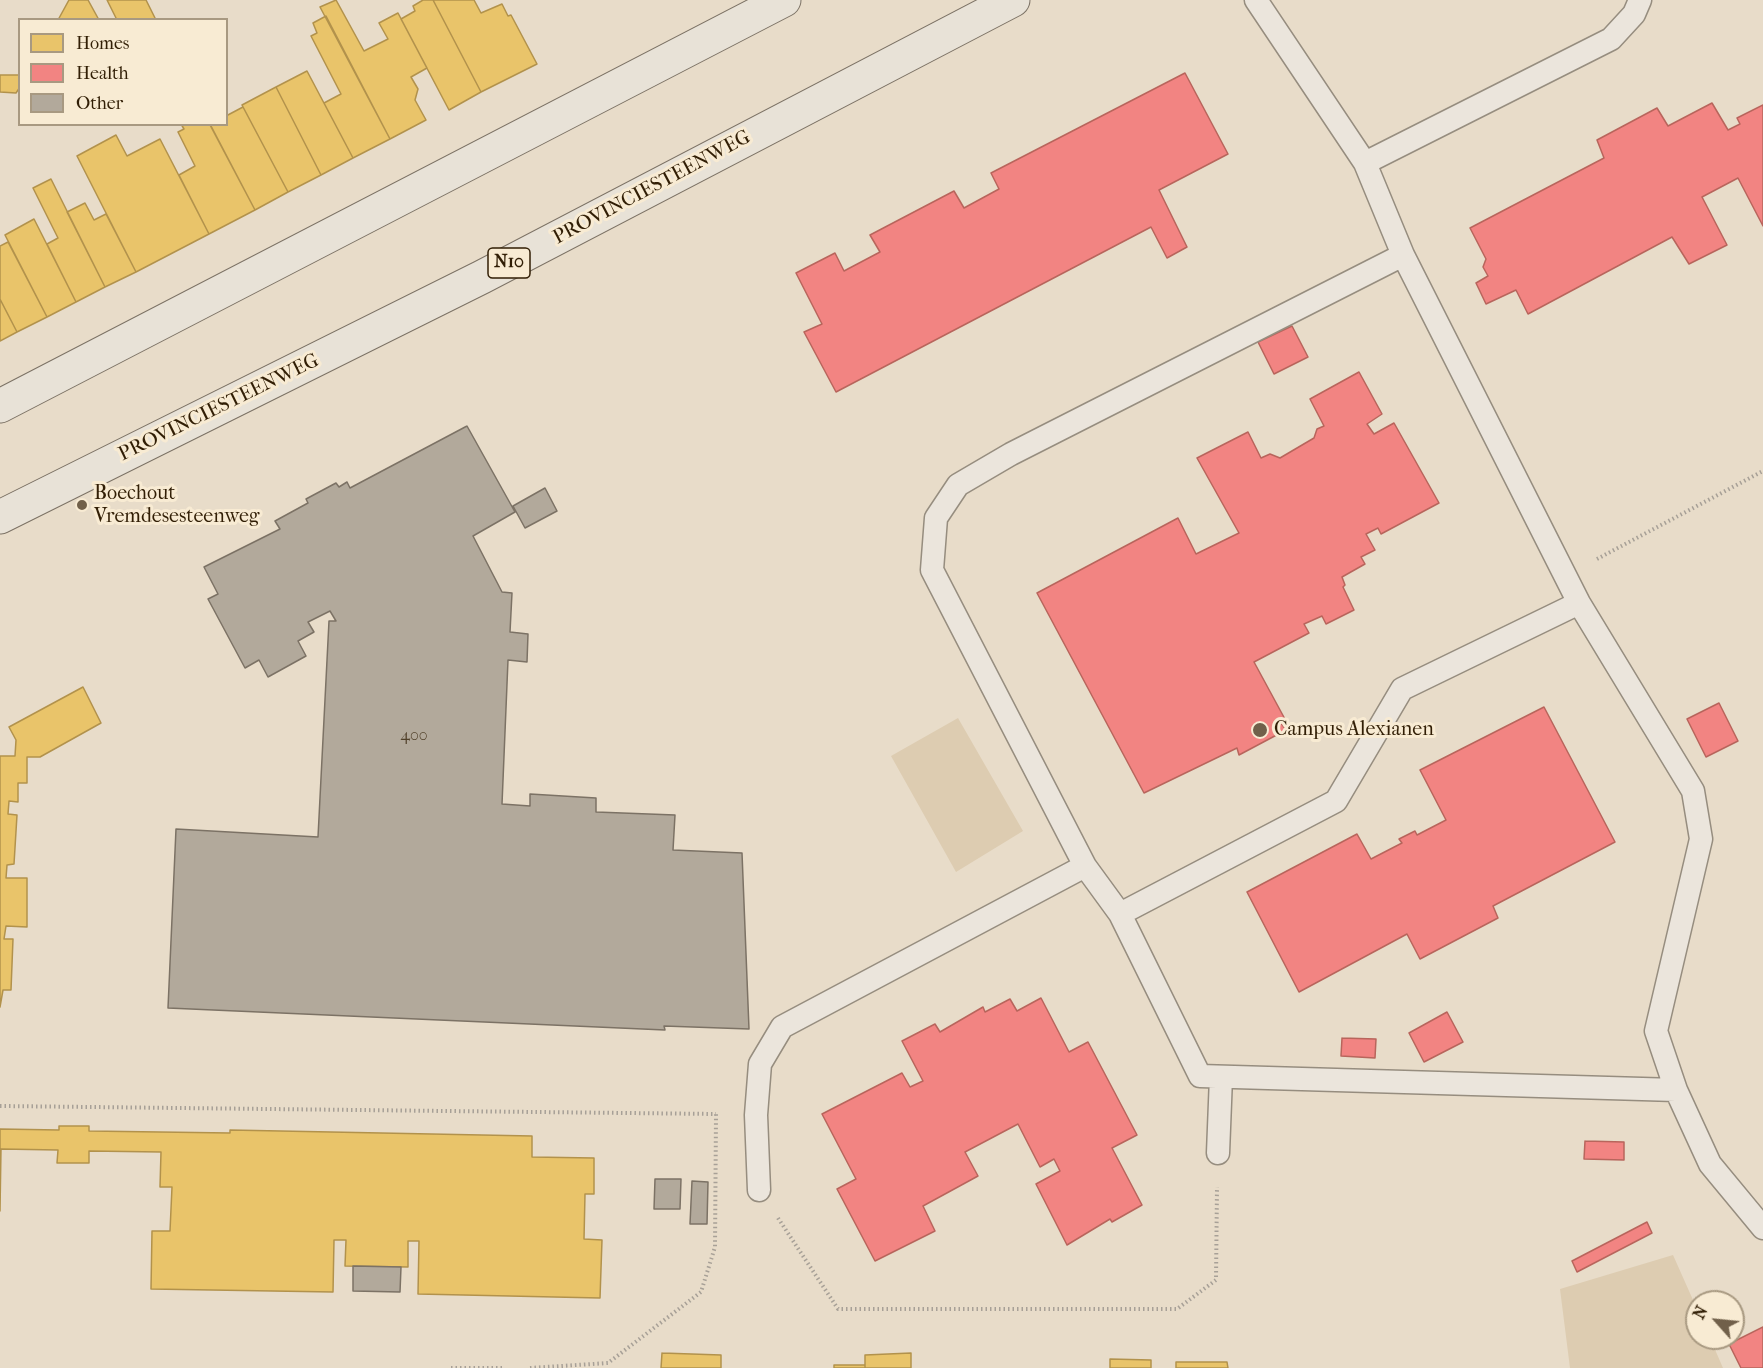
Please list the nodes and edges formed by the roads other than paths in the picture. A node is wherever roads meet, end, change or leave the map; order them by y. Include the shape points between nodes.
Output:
1 (784, 0) edge
2 (1012, 0) edge
3 (1256, 0) edge
4 (1640, 0) edge
5 (1365, 163) junction
6 (1403, 255) junction
7 (0, 406) edge
8 (0, 518) edge
9 (1579, 603) junction
10 (1085, 866) junction
11 (1120, 914) junction
12 (1221, 1077) junction
13 (1676, 1090) junction
14 (1218, 1153) road end
15 (759, 1190) road end
16 (1763, 1228) edge

1 - 7 main road
2 - 8 main road, PROVINCIESTEENWEG / N10 via 482,277
3 - 5 lane
4 - 5 lane via 1634,14 1611,39
5 - 6 lane
6 - 9 lane
6 - 10 lane via 1011,454 958,485 936,518 932,570
9 - 11 lane via 1402,689 1336,801
9 - 13 lane via 1693,791 1701,839 1656,1031
10 - 11 lane
10 - 15 lane via 782,1027 760,1064 756,1115
11 - 12 lane via 1200,1076
12 - 13 lane
12 - 14 lane
13 - 16 lane via 1710,1164

